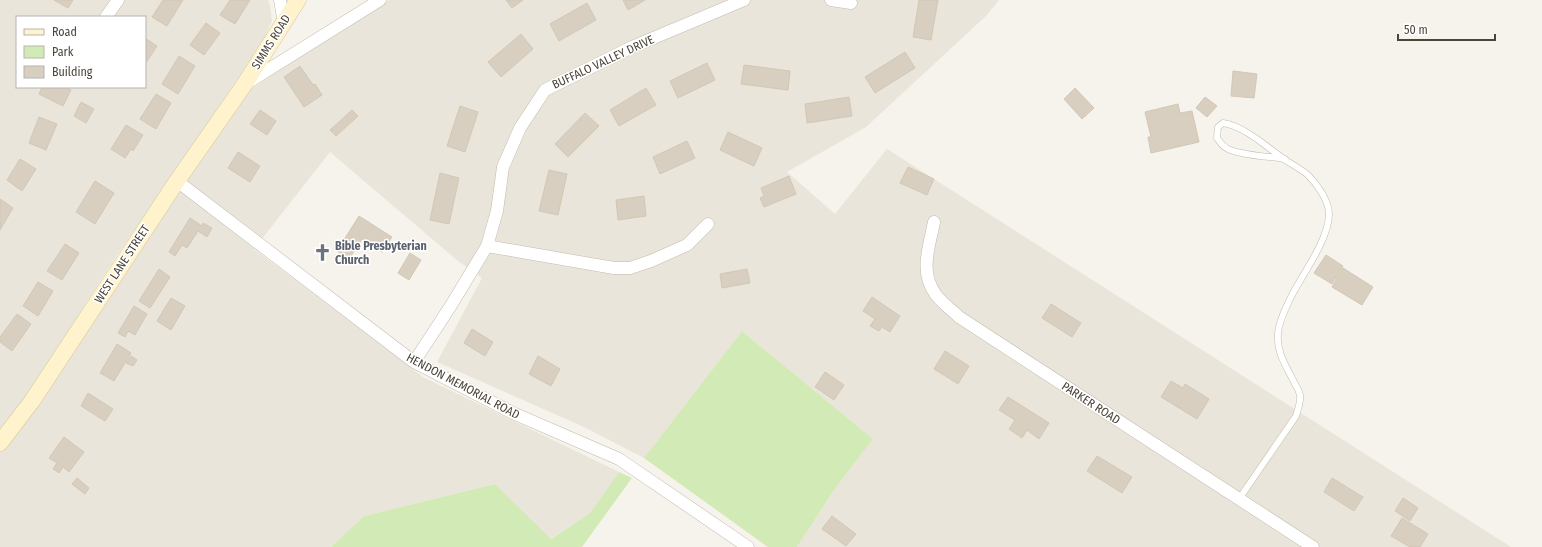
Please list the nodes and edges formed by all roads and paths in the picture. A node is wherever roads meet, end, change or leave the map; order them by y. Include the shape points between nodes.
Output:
1 (118, 0) edge
2 (280, 0) edge
3 (298, 0) edge
4 (380, 0) edge
5 (744, 0) edge
6 (831, 0) edge
7 (851, 3) dead end
8 (107, 16) edge
9 (284, 23) junction
10 (244, 85) junction
11 (1284, 159) junction
12 (177, 182) junction
13 (934, 222) dead end
14 (708, 224) dead end
15 (486, 246) junction
16 (414, 362) junction
17 (0, 443) edge
18 (1239, 499) junction
19 (748, 547) edge
20 (1313, 547) edge

1 - 8 street
2 - 9 street
3 - 9 street, SIMMS ROAD
4 - 10 street
5 - 15 street, BUFFALO VALLEY DRIVE via 632,47 545,90 520,128 503,167 497,211
6 - 7 street
9 - 10 street, SIMMS ROAD
10 - 12 street, WEST LANE STREET
11 - 11 lane via 1234,124 1224,122 1218,127 1217,138 1227,149 1243,154
11 - 18 lane via 1308,175 1318,188 1329,213 1328,227 1295,289 1278,332 1280,356 1300,394 1296,416
12 - 16 street, HENDON MEMORIAL ROAD
12 - 17 street, WEST LANE STREET via 32,401
13 - 18 street, PARKER ROAD via 926,262 927,279 936,296 959,317
14 - 15 street via 687,245 651,262 630,268 614,268
15 - 16 street, BUFFALO VALLEY DRIVE
16 - 19 street, HENDON MEMORIAL ROAD via 513,413 619,459
18 - 20 street, PARKER ROAD

